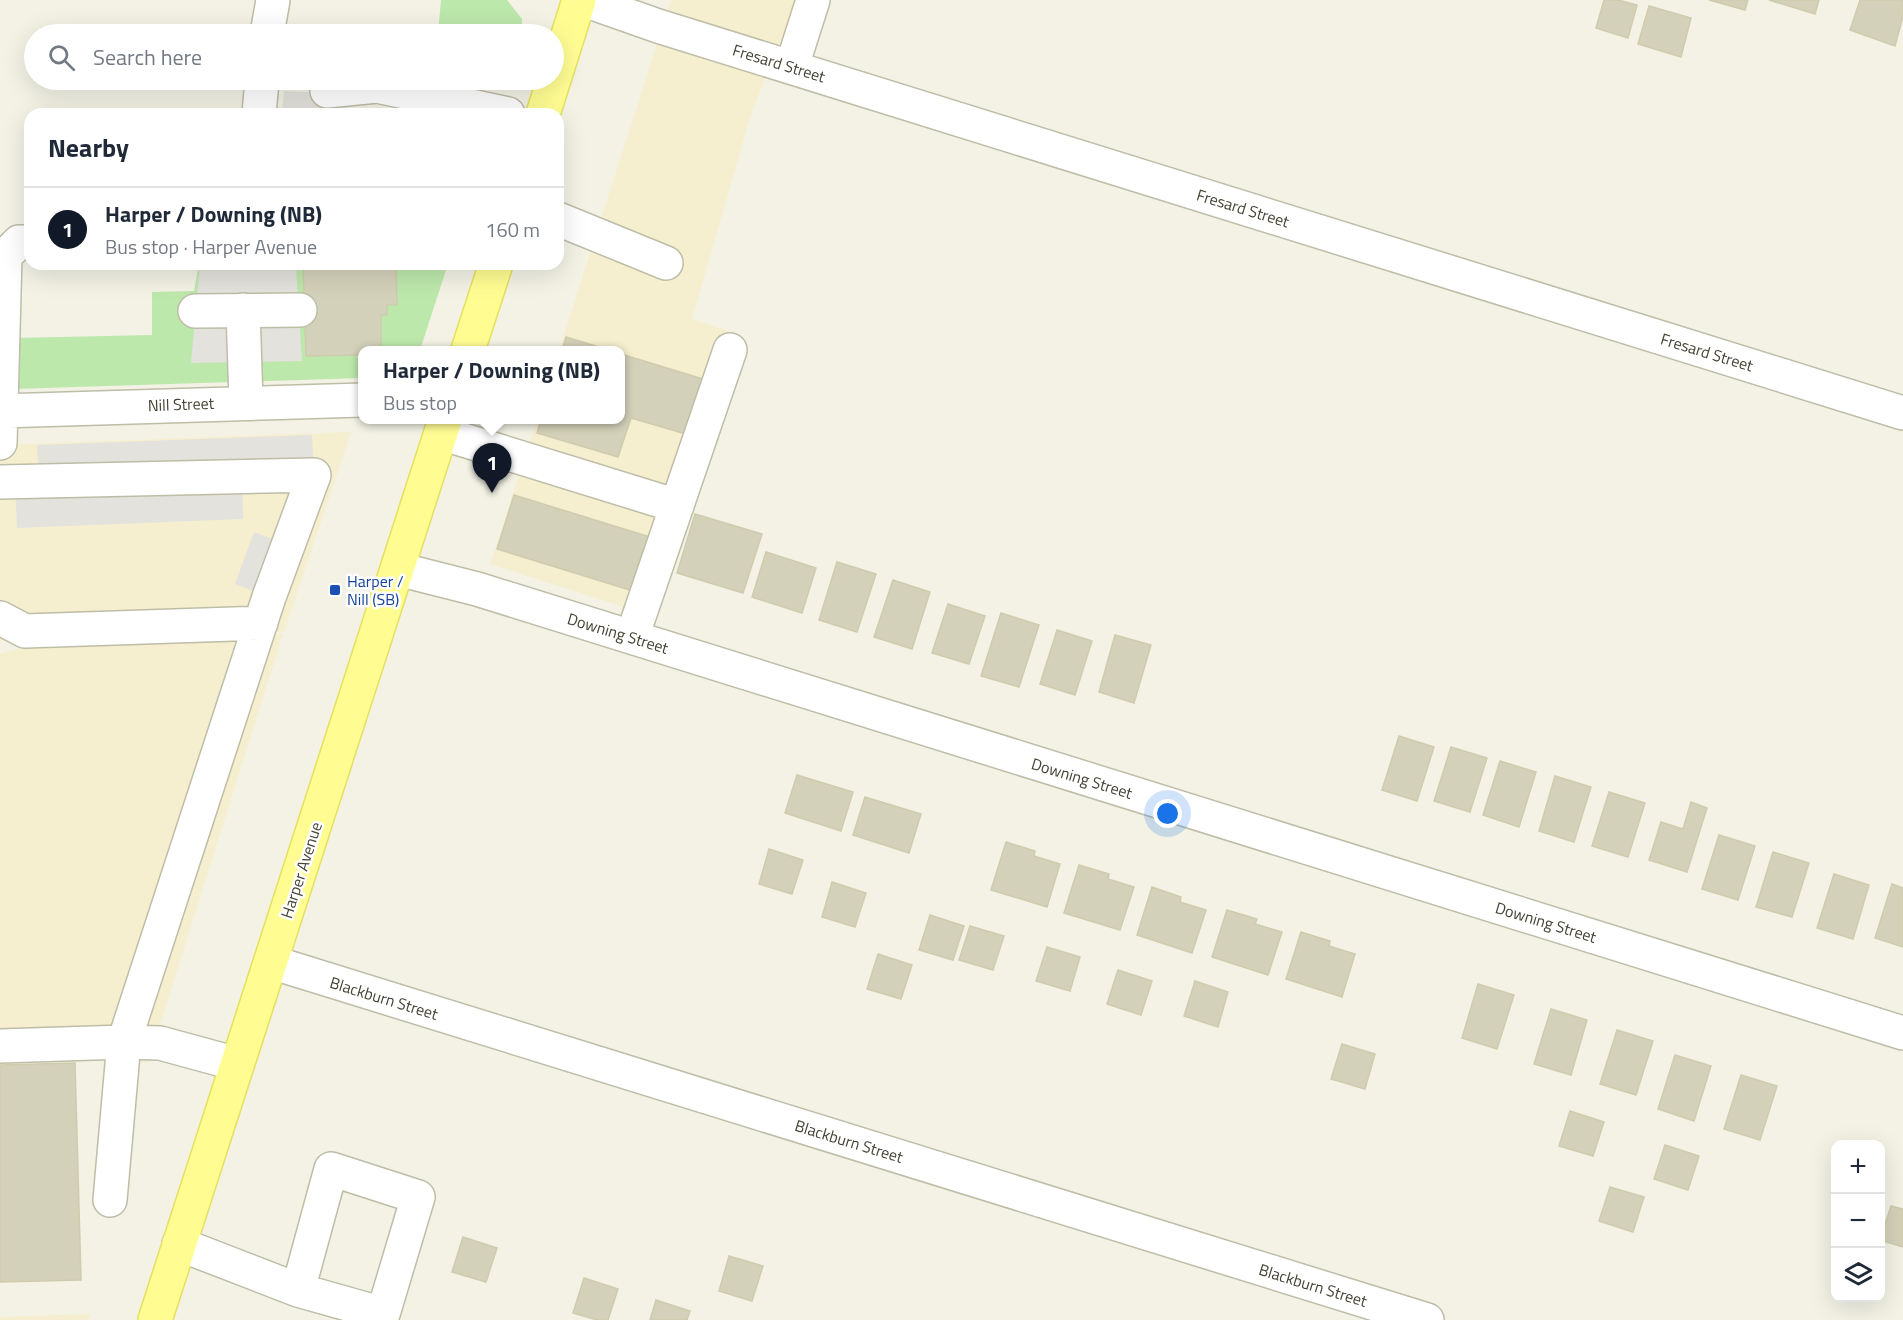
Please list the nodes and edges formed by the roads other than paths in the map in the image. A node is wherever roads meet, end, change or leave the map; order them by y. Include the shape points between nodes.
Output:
1 (273, 0) edge
2 (579, 0) edge
3 (584, 0) edge
4 (813, 0) edge
5 (269, 24) edge
6 (564, 48) edge
7 (792, 66) junction
8 (261, 90) edge
9 (357, 90) edge
10 (385, 90) edge
11 (551, 90) edge
12 (327, 96) edge
13 (412, 104) edge
14 (260, 108) edge
15 (450, 108) edge
16 (545, 108) edge
17 (564, 221) edge
18 (24, 242) edge
19 (666, 263) dead end
20 (494, 270) edge
21 (243, 310) junction
22 (300, 310) dead end
23 (195, 311) dead end
24 (470, 346) edge
25 (730, 350) dead end
26 (358, 400) edge
27 (246, 402) junction
28 (1903, 413) edge
29 (1, 422) edge
30 (443, 426) edge
31 (0, 482) edge
32 (676, 506) junction
33 (398, 569) junction
34 (0, 618) edge
35 (261, 623) junction
36 (632, 638) junction
37 (271, 963) junction
38 (1903, 1033) edge
39 (124, 1042) junction
40 (0, 1046) edge
41 (237, 1064) junction
42 (110, 1200) dead end
43 (179, 1244) junction
44 (298, 1290) junction
45 (155, 1320) edge
46 (1426, 1320) edge

1 - 5 street
2 - 6 main road
3 - 7 street, Fresard Street
4 - 7 street
7 - 28 street, Fresard Street
8 - 14 street
9 - 12 street
10 - 13 street
11 - 16 main road
13 - 15 street
17 - 19 street
18 - 29 street via 5,256
20 - 24 main road
21 - 22 street
21 - 23 street
21 - 27 street
25 - 32 street
26 - 27 street, Nill Street
27 - 29 street, Nill Street
30 - 32 street
30 - 33 main road, Harper Avenue
31 - 35 street via 314,475
32 - 36 street
33 - 36 street, Downing Street via 477,589
33 - 37 main road, Harper Avenue
34 - 35 street via 25,631
35 - 39 street
36 - 38 street, Downing Street
37 - 41 main road, Harper Avenue
37 - 46 street, Blackburn Street
39 - 40 street
39 - 41 street via 160,1043
39 - 42 street
41 - 43 main road, Harper Avenue
43 - 44 street
43 - 45 main road, Harper Avenue
44 - 44 street via 383,1314 418,1197 331,1169

